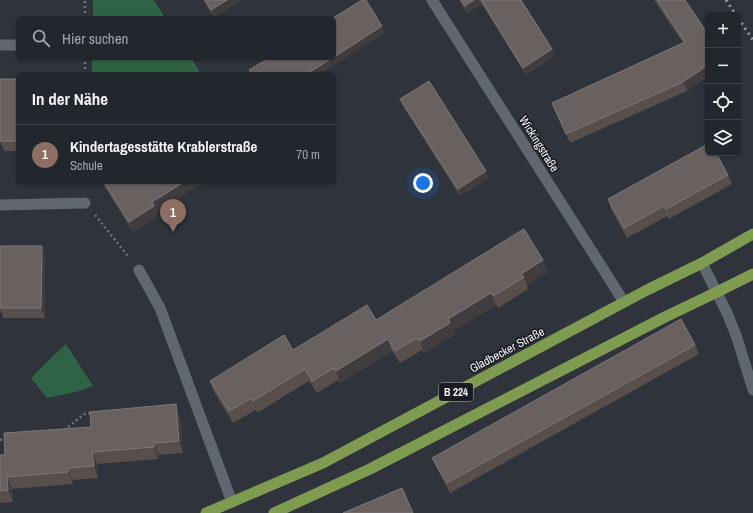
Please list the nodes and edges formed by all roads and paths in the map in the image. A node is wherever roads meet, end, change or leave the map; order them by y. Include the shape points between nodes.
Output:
1 (86, 0) edge
2 (432, 0) edge
3 (86, 16) edge
4 (0, 45) edge
5 (16, 45) edge
6 (85, 60) edge
7 (85, 72) edge
8 (85, 203) joint
9 (0, 205) edge
10 (753, 234) edge
11 (702, 263) junction
12 (139, 270) joint
13 (753, 274) edge
14 (717, 292) junction
15 (624, 302) junction
16 (753, 390) edge
17 (94, 412) edge
18 (60, 433) edge
19 (10, 438) edge
20 (0, 440) edge
21 (232, 502) junction
22 (206, 513) edge
23 (274, 513) edge

1 - 3 path
2 - 15 street, Wickingstraße
4 - 5 street
6 - 7 path
8 - 9 street
8 - 12 path
10 - 11 main road, Gladbecker Straße / B 224
11 - 14 street
11 - 15 main road, Gladbecker Straße / B 224
12 - 21 street via 160,308
13 - 14 main road, B 224
14 - 16 street via 738,338
14 - 23 main road, B 224 via 370,469
15 - 21 main road, Gladbecker Straße / B 224 via 322,463
17 - 18 path via 86,413
19 - 20 path
21 - 22 main road, Gladbecker Straße / B 224

